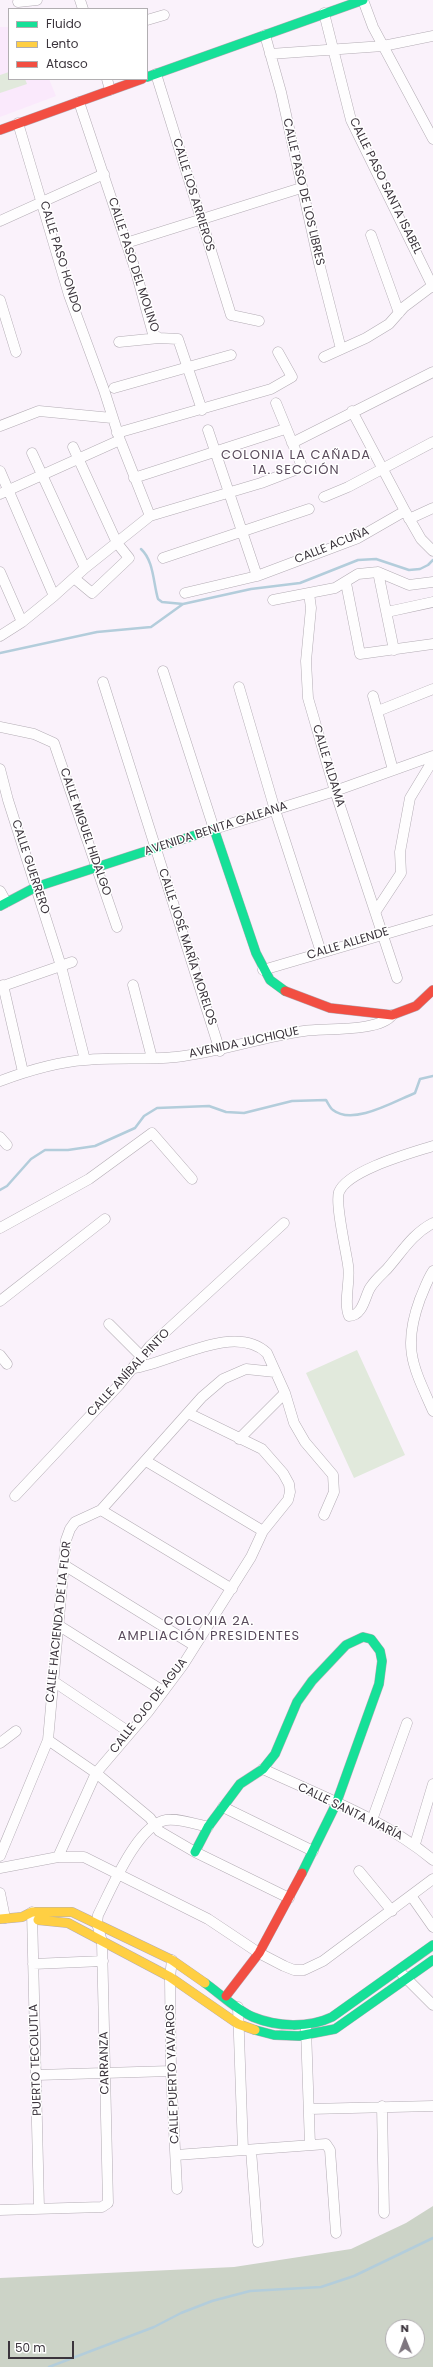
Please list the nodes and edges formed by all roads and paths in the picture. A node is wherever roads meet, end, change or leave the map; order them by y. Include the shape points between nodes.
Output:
1 (34, 0) edge
2 (363, 0) edge
3 (18, 2) dead end
4 (324, 13) junction
5 (164, 15) dead end
6 (148, 20) edge
7 (265, 35) junction
8 (433, 36) edge
9 (383, 46) junction
10 (333, 50) junction
11 (270, 54) junction
12 (151, 76) edge
13 (107, 80) edge
14 (139, 80) edge
15 (110, 90) junction
16 (79, 102) junction
17 (18, 124) junction
18 (0, 130) edge
19 (433, 139) edge
20 (104, 174) junction
21 (301, 188) junction
22 (43, 203) junction
23 (201, 220) junction
24 (0, 221) edge
25 (371, 235) dead end
26 (126, 243) junction
27 (433, 286) edge
28 (0, 300) edge
29 (399, 313) junction
30 (259, 321) dead end
31 (159, 338) junction
32 (119, 342) dead end
33 (341, 349) junction
34 (16, 352) dead end
35 (278, 352) dead end
36 (231, 355) dead end
37 (324, 357) dead end
38 (188, 368) junction
39 (433, 372) edge
40 (109, 389) junction
41 (276, 403) dead end
42 (202, 410) junction
43 (352, 411) junction
44 (112, 418) junction
45 (0, 426) edge
46 (285, 429) junction
47 (208, 430) dead end
48 (119, 437) junction
49 (433, 442) edge
50 (292, 443) junction
51 (73, 447) dead end
52 (215, 451) junction
53 (32, 453) dead end
54 (78, 459) junction
55 (382, 469) junction
56 (0, 471) edge
57 (43, 476) junction
58 (134, 478) junction
59 (4, 492) edge
60 (228, 493) junction
61 (324, 497) dead end
62 (433, 508) edge
63 (309, 509) dead end
64 (407, 515) junction
65 (150, 516) junction
66 (242, 533) junction
67 (116, 543) junction
68 (433, 551) edge
69 (163, 558) dead end
70 (85, 568) junction
71 (0, 572) edge
72 (378, 572) junction
73 (257, 576) junction
74 (74, 578) junction
75 (433, 582) edge
76 (346, 583) junction
77 (185, 593) dead end
78 (309, 593) junction
79 (54, 596) junction
80 (273, 600) dead end
81 (433, 602) edge
82 (387, 612) junction
83 (22, 622) junction
84 (0, 636) edge
85 (433, 644) edge
86 (394, 650) junction
87 (163, 671) dead end
88 (103, 682) dead end
89 (239, 687) dead end
90 (433, 689) edge
91 (373, 696) dead end
92 (378, 711) junction
93 (0, 727) edge
94 (433, 756) edge
95 (433, 760) edge
96 (0, 769) edge
97 (393, 770) junction
98 (335, 790) junction
99 (275, 810) junction
100 (214, 829) junction
101 (155, 848) junction
102 (97, 866) junction
103 (36, 886) junction
104 (0, 892) edge
105 (3, 904) edge
106 (376, 911) junction
107 (433, 920) edge
108 (117, 927) dead end
109 (383, 933) junction
110 (321, 952) junction
111 (72, 962) dead end
112 (61, 966) junction
113 (263, 970) junction
114 (397, 978) dead end
115 (2, 986) edge
116 (133, 986) dead end
117 (433, 990) edge
118 (392, 1015) junction
119 (220, 1051) junction
120 (152, 1058) junction
121 (85, 1060) junction
122 (23, 1072) junction
123 (0, 1081) edge
124 (0, 1137) edge
125 (7, 1145) dead end
126 (433, 1146) edge
127 (192, 1179) dead end
128 (105, 1220) dead end
129 (284, 1223) dead end
130 (433, 1223) edge
131 (0, 1228) edge
132 (433, 1271) edge
133 (2, 1297) edge
134 (109, 1324) dead end
135 (0, 1354) edge
136 (142, 1357) junction
137 (7, 1364) dead end
138 (134, 1368) junction
139 (275, 1372) junction
140 (285, 1393) junction
141 (433, 1411) edge
142 (188, 1413) junction
143 (239, 1439) junction
144 (146, 1461) junction
145 (15, 1496) dead end
146 (101, 1510) junction
147 (324, 1515) dead end
148 (263, 1532) junction
149 (64, 1565) junction
150 (232, 1589) junction
151 (58, 1625) junction
152 (195, 1646) junction
153 (53, 1681) junction
154 (163, 1691) junction
155 (407, 1723) dead end
156 (16, 1731) dead end
157 (129, 1732) junction
158 (48, 1740) junction
159 (0, 1744) edge
160 (263, 1769) junction
161 (96, 1772) junction
162 (433, 1784) edge
163 (336, 1804) junction
164 (223, 1807) junction
165 (372, 1820) junction
166 (154, 1824) junction
167 (208, 1827) junction
168 (415, 1844) junction
169 (313, 1851) junction
170 (195, 1852) junction
171 (0, 1856) edge
172 (58, 1857) junction
173 (433, 1860) edge
174 (0, 1868) edge
175 (359, 1871) dead end
176 (119, 1874) junction
177 (433, 1879) edge
178 (0, 1893) edge
179 (412, 1897) junction
180 (289, 1898) junction
181 (392, 1911) junction
182 (32, 1916) junction
183 (3, 1918) edge
184 (97, 1923) junction
185 (433, 1927) edge
186 (102, 1942) junction
187 (433, 1945) edge
188 (259, 1953) junction
189 (172, 1960) junction
190 (433, 1960) edge
191 (103, 1961) junction
192 (33, 1964) junction
193 (399, 1971) junction
194 (170, 1977) junction
195 (407, 1979) junction
196 (226, 1996) junction
197 (433, 2005) edge
198 (238, 2008) junction
199 (238, 2024) junction
200 (306, 2025) junction
201 (306, 2036) junction
202 (171, 2071) junction
203 (105, 2073) junction
204 (37, 2075) junction
205 (382, 2106) junction
206 (433, 2106) edge
207 (310, 2109) junction
208 (310, 2145) junction
209 (247, 2150) junction
210 (176, 2155) junction
211 (177, 2189) dead end
212 (40, 2208) junction
213 (0, 2210) edge
214 (384, 2213) dead end
215 (336, 2233) dead end
216 (258, 2242) dead end

1 - 3 street
2 - 4 street
2 - 9 street
4 - 7 street
4 - 10 street, CALLE PASO SANTA ISABEL
5 - 6 street
7 - 11 street, CALLE PASO DE LOS LIBRES
7 - 12 street
8 - 9 street
9 - 10 street
9 - 19 street
10 - 11 street
10 - 27 street, CALLE PASO SANTA ISABEL via 351,120
11 - 21 street, CALLE PASO DE LOS LIBRES
12 - 23 street, CALLE LOS ARRIEROS
13 - 15 street
14 - 15 street
15 - 16 street
16 - 17 street
16 - 20 street, CALLE PASO DEL MOLINO
17 - 18 street
17 - 22 street, CALLE PASO HONDO
20 - 22 street
20 - 26 street, CALLE PASO DEL MOLINO
21 - 23 street
21 - 33 street, CALLE PASO DE LOS LIBRES
22 - 24 street
22 - 40 street, CALLE PASO HONDO via 69,295
23 - 26 street
23 - 30 street, CALLE LOS ARRIEROS via 230,315
25 - 29 street
26 - 31 street, CALLE PASO DEL MOLINO via 153,334
27 - 29 street
28 - 34 street
29 - 33 street via 389,324
31 - 32 street
31 - 38 street, CALLE PASO DEL MOLINO via 178,339
33 - 37 street
35 - 42 street via 292,377 271,389
36 - 38 street
38 - 40 street
38 - 42 street, CALLE PASO DEL MOLINO
39 - 43 street
40 - 44 street, CALLE PASO HONDO
41 - 46 street
42 - 48 street
43 - 50 street
43 - 55 street
44 - 45 street via 39,411
44 - 48 street, CALLE PASO HONDO
46 - 50 street
46 - 52 street
47 - 52 street
48 - 54 street
48 - 58 street, CALLE PASO HONDO
49 - 55 street
50 - 60 street via 300,468
51 - 54 street
52 - 58 street
52 - 60 street
53 - 57 street
54 - 57 street
54 - 67 street
55 - 61 street
55 - 64 street
56 - 59 street
57 - 59 street
57 - 70 street
58 - 65 street, CALLE PASO HONDO
59 - 79 street
60 - 65 street
60 - 66 street
62 - 64 street, CALLE ACUÑA
63 - 66 street
64 - 68 street via 423,542
64 - 73 street, CALLE ACUÑA via 358,538
65 - 67 street
66 - 69 street
66 - 73 street
67 - 70 street
67 - 74 street via 129,558 92,593
70 - 74 street
71 - 83 street
72 - 75 street via 409,585
72 - 76 street via 358,574
72 - 82 street
73 - 77 street, CALLE ACUÑA
74 - 79 street
76 - 78 street
76 - 86 street via 360,654
78 - 80 street
78 - 98 street, CALLE ALDAMA via 311,608 306,661 308,698
79 - 83 street
81 - 82 street
82 - 86 street
83 - 84 street
85 - 86 street
87 - 100 street
88 - 101 street, CALLE JOSÉ MARÍA MORELOS
89 - 99 street
90 - 92 street
91 - 92 street
92 - 97 street
93 - 102 street, CALLE MIGUEL HIDALGO via 48,739 54,743
94 - 97 street, AVENIDA BENITA GALEANA
95 - 106 street via 410,798 400,852 401,873
96 - 103 street, CALLE GUERRERO
97 - 98 street, AVENIDA BENITA GALEANA
98 - 99 street, AVENIDA BENITA GALEANA
98 - 106 street, CALLE ALDAMA
99 - 100 street, AVENIDA BENITA GALEANA
99 - 110 street
100 - 101 street, AVENIDA BENITA GALEANA
100 - 113 street via 250,939
101 - 102 street, AVENIDA BENITA GALEANA
101 - 119 street, CALLE JOSÉ MARÍA MORELOS
102 - 103 street, AVENIDA BENITA GALEANA
102 - 108 street, CALLE MIGUEL HIDALGO
103 - 105 street, AVENIDA BENITA GALEANA
103 - 112 street, CALLE GUERRERO
104 - 105 street
106 - 109 street, CALLE ALDAMA
107 - 109 street, CALLE ALLENDE
109 - 110 street, CALLE ALLENDE
109 - 114 street, CALLE ALDAMA
110 - 113 street, CALLE ALLENDE
111 - 112 street
112 - 115 street
112 - 121 street, CALLE GUERRERO
113 - 118 street via 280,989 313,1003 355,1012
115 - 122 street
116 - 120 street
117 - 118 street via 416,1006
118 - 119 street, AVENIDA JUCHIQUE via 389,1020 381,1022 352,1028 299,1032
119 - 120 street, AVENIDA JUCHIQUE
120 - 121 street, AVENIDA JUCHIQUE
121 - 122 street, AVENIDA JUCHIQUE
122 - 123 street, AVENIDA JUCHIQUE
124 - 125 street
126 - 130 street via 397,1157 363,1172 345,1183 338,1193 350,1276 347,1310 349,1316 365,1303 369,1289 421,1229
127 - 131 street via 152,1133 89,1179
128 - 133 street
129 - 136 street, CALLE ANÍBAL PINTO via 150,1346
132 - 141 street via 412,1320 410,1336 411,1357
134 - 136 street
135 - 137 street
136 - 138 street, CALLE ANÍBAL PINTO
138 - 139 street via 150,1366 214,1343 236,1342 251,1343 262,1349 267,1353
138 - 145 street, CALLE ANÍBAL PINTO
139 - 140 street
139 - 142 street, CALLE HACIENDA DE LA FLOR via 246,1369 237,1371 202,1397
140 - 143 street
140 - 147 street via 294,1423 305,1442 333,1475 334,1492
142 - 143 street, CALLE OJO DE AGUA
142 - 144 street, CALLE HACIENDA DE LA FLOR
143 - 148 street, CALLE OJO DE AGUA via 262,1449 289,1484 288,1500
144 - 146 street, CALLE HACIENDA DE LA FLOR
144 - 148 street
146 - 149 street, CALLE HACIENDA DE LA FLOR via 84,1516 70,1529
146 - 150 street
148 - 150 street, CALLE OJO DE AGUA via 252,1557
149 - 151 street, CALLE HACIENDA DE LA FLOR
149 - 152 street
150 - 152 street, CALLE OJO DE AGUA
151 - 153 street, CALLE HACIENDA DE LA FLOR
151 - 154 street
152 - 154 street, CALLE OJO DE AGUA
153 - 157 street
153 - 158 street, CALLE HACIENDA DE LA FLOR
154 - 157 street, CALLE OJO DE AGUA
155 - 165 street
156 - 159 street
157 - 161 street, CALLE OJO DE AGUA
158 - 161 street
158 - 171 street, CALLE HACIENDA DE LA FLOR
160 - 163 street, CALLE SANTA MARÍA
160 - 163 street via 275,1754 297,1702 312,1681 346,1645 363,1637 371,1639 380,1651 382,1661 379,1684
160 - 164 street via 240,1784
161 - 166 street
161 - 172 street, CALLE OJO DE AGUA
162 - 168 street
163 - 165 street, CALLE SANTA MARÍA
163 - 169 street
164 - 167 street
164 - 169 street
165 - 168 street, CALLE SANTA MARÍA
166 - 167 street via 167,1820
166 - 170 street via 159,1831
166 - 176 street
167 - 170 street
168 - 173 street, CALLE SANTA MARÍA
169 - 180 street
170 - 180 street
172 - 174 street
172 - 176 street via 84,1857
175 - 181 street
176 - 184 street via 98,1915
176 - 188 street via 208,1918
177 - 179 street
178 - 183 street
179 - 181 street
179 - 185 street
180 - 188 street
181 - 188 street via 323,1961 304,1970 289,1968
182 - 183 street
182 - 184 street via 72,1912
182 - 186 street via 68,1923
182 - 192 street, PUERTO TECOLUTLA
184 - 186 street, CARRANZA
184 - 189 street
186 - 191 street, CARRANZA
186 - 194 street
187 - 193 street
188 - 196 street
189 - 194 street, CALLE PUERTO YAVAROS
189 - 196 street
190 - 195 street
191 - 192 street
191 - 203 street, CARRANZA
192 - 204 street, PUERTO TECOLUTLA
193 - 195 street
193 - 200 street via 332,2017
194 - 199 street
194 - 202 street, CALLE PUERTO YAVAROS
195 - 197 street
195 - 201 street via 335,2029 320,2035
196 - 198 street
198 - 199 street
198 - 200 street via 264,2021
199 - 201 street via 261,2032
199 - 209 street
200 - 201 street
201 - 207 street
202 - 203 street
202 - 210 street, CALLE PUERTO YAVAROS
203 - 204 street
203 - 212 street, CARRANZA via 108,2203 102,2206
204 - 212 street, PUERTO TECOLUTLA
205 - 206 street
205 - 207 street
205 - 214 street
207 - 208 street
208 - 209 street
208 - 215 street via 322,2144 330,2150
209 - 210 street
209 - 216 street
210 - 211 street, CALLE PUERTO YAVAROS
212 - 213 street

